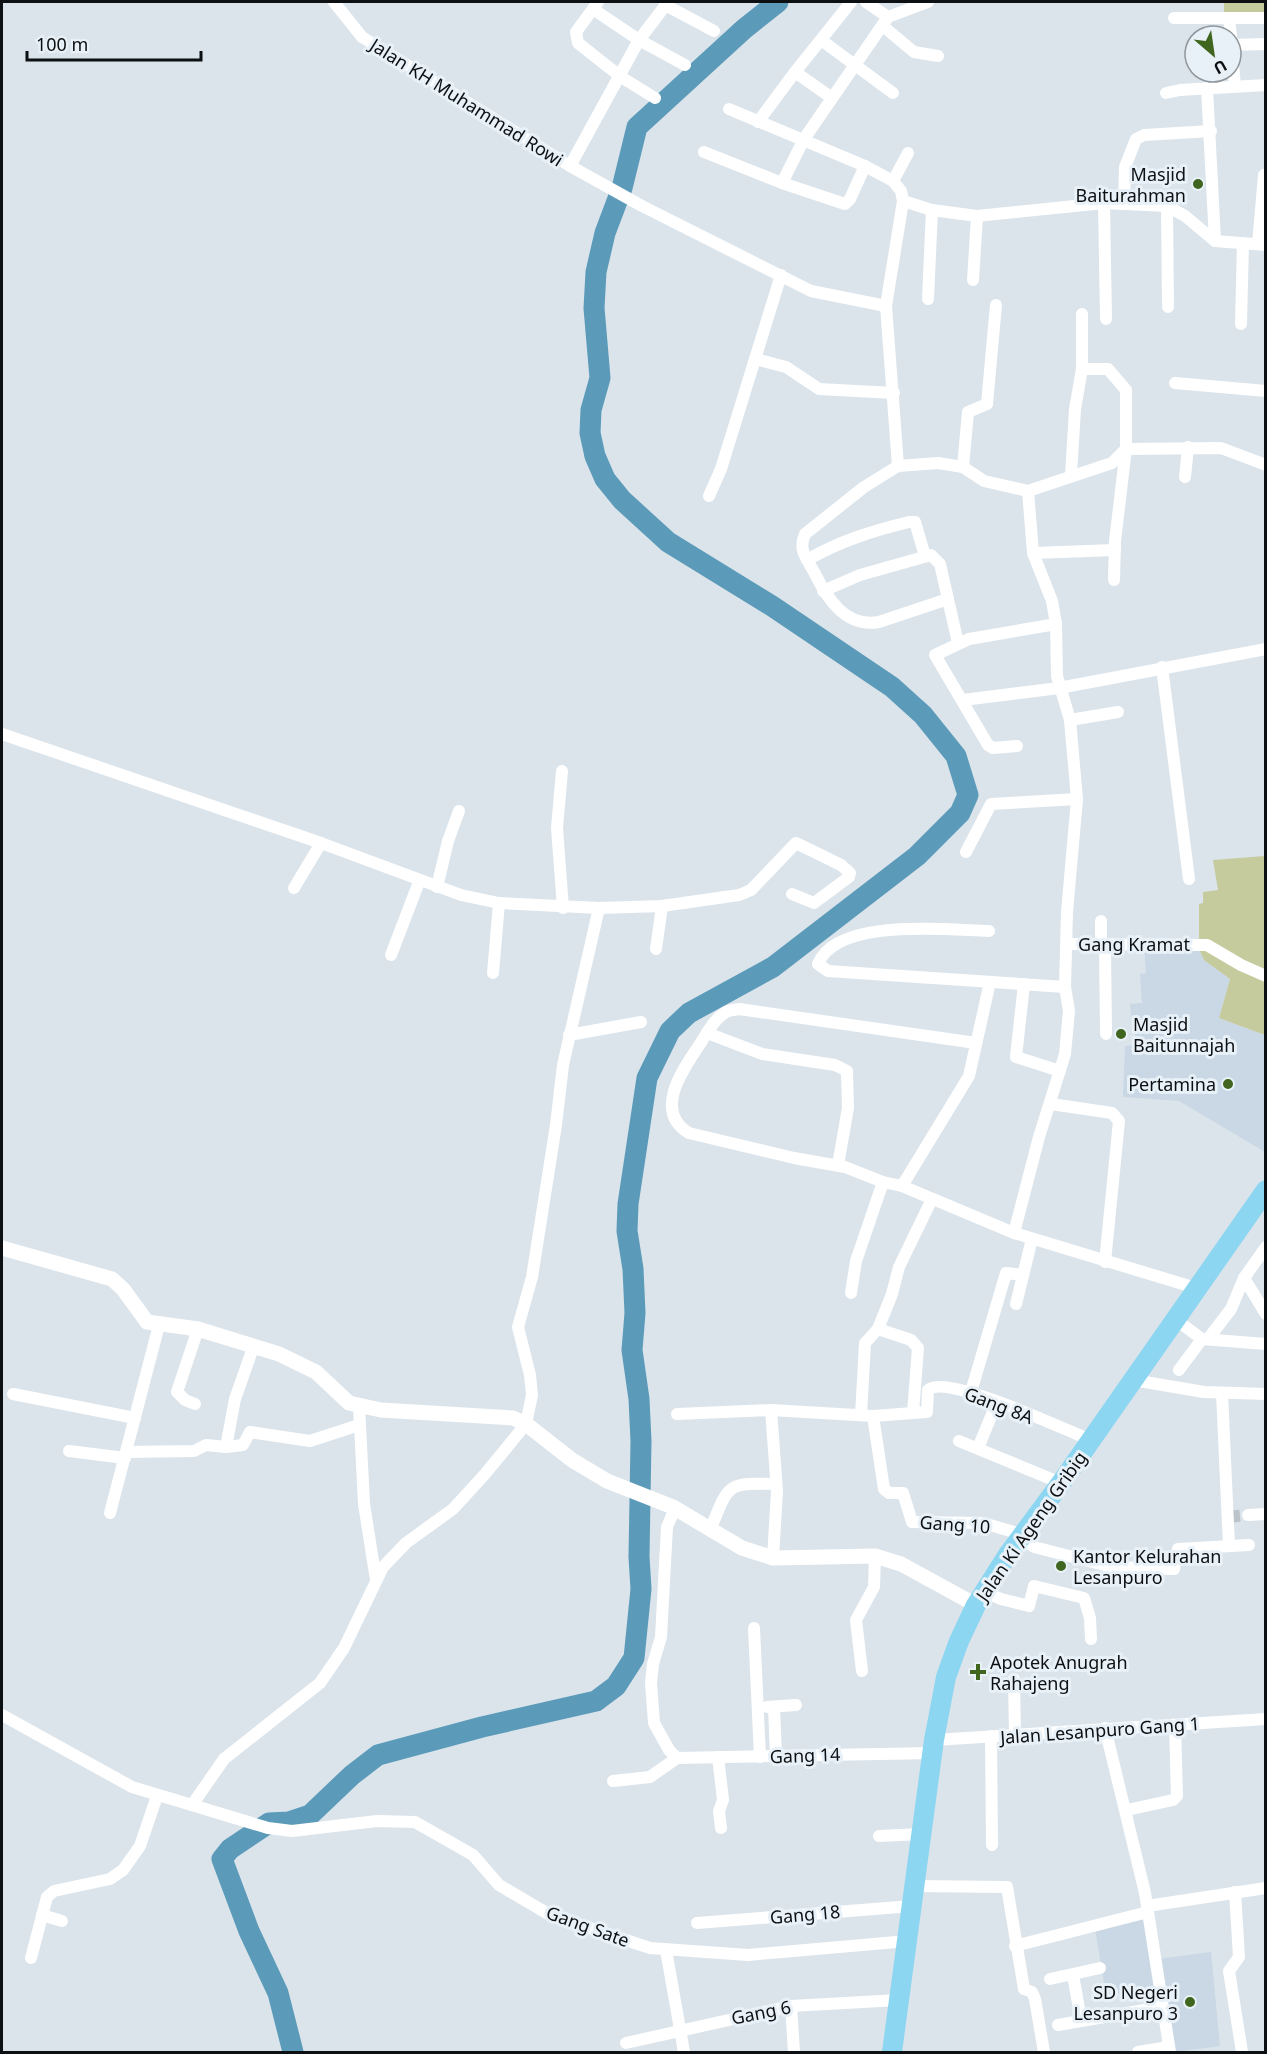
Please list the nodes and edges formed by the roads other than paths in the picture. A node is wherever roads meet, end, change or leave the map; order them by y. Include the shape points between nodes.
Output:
1 (334, 2) edge
2 (851, 2) edge
3 (866, 2) edge
4 (928, 2) edge
5 (666, 4) edge
6 (595, 5) edge
7 (1174, 18) dead end
8 (1229, 18) junction
9 (1266, 18) edge
10 (886, 22) junction
11 (1229, 24) edge
12 (714, 31) dead end
13 (639, 40) junction
14 (821, 40) junction
15 (1243, 44) edge
16 (1266, 44) edge
17 (938, 56) dead end
18 (685, 65) dead end
19 (854, 66) junction
20 (795, 72) junction
21 (621, 77) junction
22 (1266, 85) edge
23 (1235, 86) joint
24 (1207, 88) junction
25 (893, 93) dead end
26 (1166, 93) dead end
27 (656, 98) dead end
28 (832, 98) junction
29 (729, 109) dead end
30 (758, 122) junction
31 (1211, 131) junction
32 (804, 139) junction
33 (704, 152) dead end
34 (908, 153) dead end
35 (570, 166) junction
36 (865, 166) junction
37 (1264, 175) dead end
38 (893, 181) junction
39 (782, 183) junction
40 (903, 201) junction
41 (1104, 203) junction
42 (1124, 204) junction
43 (1167, 206) junction
44 (932, 210) junction
45 (977, 216) junction
46 (1215, 241) junction
47 (1243, 243) junction
48 (1262, 245) edge
49 (781, 275) junction
50 (973, 280) dead end
51 (928, 299) dead end
52 (996, 305) dead end
53 (886, 306) junction
54 (1168, 307) dead end
55 (1082, 314) dead end
56 (1106, 319) dead end
57 (1241, 324) dead end
58 (754, 359) junction
59 (1082, 369) junction
60 (1175, 383) dead end
61 (1266, 391) edge
62 (894, 393) junction
63 (1188, 447) junction
64 (1126, 449) junction
65 (1266, 465) edge
66 (898, 466) junction
67 (963, 467) junction
68 (1071, 475) junction
69 (1185, 477) dead end
70 (1028, 491) junction
71 (709, 496) dead end
72 (1115, 550) junction
73 (1033, 553) junction
74 (925, 556) junction
75 (807, 560) junction
76 (1114, 580) dead end
77 (824, 591) junction
78 (948, 599) junction
79 (1056, 624) junction
80 (958, 643) junction
81 (1266, 649) edge
82 (1162, 667) junction
83 (1059, 688) junction
84 (963, 700) junction
85 (1118, 712) dead end
86 (1070, 720) junction
87 (2, 734) edge
88 (1017, 746) dead end
89 (562, 771) dead end
90 (1077, 798) junction
91 (459, 811) dead end
92 (321, 843) junction
93 (966, 852) dead end
94 (1189, 879) dead end
95 (419, 882) junction
96 (437, 887) junction
97 (294, 888) dead end
98 (792, 894) dead end
99 (499, 903) junction
100 (662, 906) junction
101 (563, 908) junction
102 (599, 908) junction
103 (1101, 921) dead end
104 (989, 931) dead end
105 (1067, 944) junction
106 (1103, 946) junction
107 (656, 949) dead end
108 (391, 955) dead end
109 (493, 973) dead end
110 (1266, 976) edge
111 (990, 982) junction
112 (1024, 984) junction
113 (1065, 987) junction
114 (641, 1022) dead end
115 (707, 1033) junction
116 (1106, 1034) dead end
117 (569, 1035) junction
118 (976, 1043) junction
119 (1060, 1071) junction
120 (1051, 1104) junction
121 (838, 1166) junction
122 (883, 1182) junction
123 (902, 1186) junction
124 (1266, 1190) edge
125 (932, 1199) junction
126 (1014, 1233) junction
127 (1032, 1239) junction
128 (2, 1248) edge
129 (1266, 1248) edge
130 (1105, 1262) junction
131 (1023, 1275) junction
132 (1244, 1278) junction
133 (1196, 1288) junction
134 (850, 1293) dead end
135 (1016, 1304) dead end
136 (1266, 1314) edge
137 (1175, 1319) junction
138 (159, 1325) junction
139 (198, 1329) junction
140 (878, 1329) junction
141 (1205, 1339) junction
142 (1266, 1344) edge
143 (254, 1345) junction
144 (1179, 1370) dead end
145 (1133, 1380) junction
146 (972, 1392) junction
147 (1222, 1393) junction
148 (13, 1394) dead end
149 (1266, 1394) edge
150 (997, 1402) junction
151 (195, 1404) dead end
152 (359, 1405) junction
153 (771, 1410) junction
154 (913, 1413) junction
155 (676, 1414) dead end
156 (867, 1415) junction
157 (135, 1418) junction
158 (359, 1425) junction
159 (531, 1428) junction
160 (1091, 1440) junction
161 (959, 1441) dead end
162 (226, 1447) junction
163 (978, 1448) junction
164 (69, 1450) dead end
165 (125, 1455) junction
166 (1061, 1483) junction
167 (776, 1484) junction
168 (674, 1507) junction
169 (110, 1513) dead end
170 (1266, 1514) edge
171 (1248, 1515) tunnel mouth
172 (711, 1528) junction
173 (1021, 1538) junction
174 (1249, 1545) dead end
175 (1229, 1546) junction
176 (875, 1556) junction
177 (773, 1558) junction
178 (375, 1580) junction
179 (980, 1599) junction
180 (754, 1628) dead end
181 (1091, 1639) dead end
182 (862, 1671) dead end
183 (1014, 1679) dead end
184 (796, 1705) dead end
185 (774, 1707) junction
186 (757, 1708) junction
187 (2, 1715) edge
188 (1266, 1719) edge
189 (1175, 1725) junction
190 (1106, 1728) junction
191 (1015, 1734) junction
192 (991, 1736) junction
193 (933, 1746) junction
194 (759, 1756) junction
195 (777, 1756) junction
196 (718, 1757) junction
197 (677, 1758) junction
198 (612, 1781) dead end
199 (157, 1796) junction
200 (192, 1805) junction
201 (1127, 1810) junction
202 (722, 1828) dead end
203 (922, 1834) junction
204 (879, 1836) dead end
205 (992, 1845) dead end
206 (915, 1886) junction
207 (1266, 1888) edge
208 (1235, 1892) junction
209 (912, 1906) junction
210 (1148, 1909) junction
211 (42, 1915) junction
212 (62, 1921) dead end
213 (697, 1923) dead end
214 (908, 1941) junction
215 (1015, 1946) junction
216 (666, 1950) junction
217 (31, 1958) dead end
218 (1100, 1968) dead end
219 (1073, 1975) junction
220 (1050, 1979) dead end
221 (899, 2000) junction
222 (791, 2006) junction
223 (1162, 2007) junction
224 (1081, 2020) junction
225 (1058, 2025) dead end
226 (678, 2029) junction
227 (626, 2043) dead end
228 (1169, 2050) edge
229 (684, 2052) edge
230 (795, 2052) edge
231 (892, 2052) edge
232 (1044, 2052) edge
233 (1138, 2052) edge
234 (1242, 2052) edge

1 - 35 street, Jalan KH Muhammad Rowi via 362,37
2 - 14 street
3 - 10 street
4 - 10 street
5 - 12 street
5 - 13 street, Jalan KH Muhammad Rowi
6 - 13 street
6 - 21 street via 576,38
7 - 8 street
8 - 9 street
8 - 11 street
10 - 17 street via 914,52
10 - 19 street
13 - 18 street
13 - 21 street, Jalan KH Muhammad Rowi
14 - 19 street
14 - 20 street
15 - 16 street
19 - 25 street
19 - 28 street
20 - 28 street
20 - 30 street
21 - 27 street
21 - 35 street, Jalan KH Muhammad Rowi
22 - 23 street
23 - 24 street
24 - 26 street
24 - 31 street
28 - 32 street
29 - 30 street
30 - 32 street
31 - 42 street via 1144,135 1136,139 1125,167
31 - 46 street
32 - 36 street
32 - 39 street
33 - 39 street
34 - 38 street
35 - 49 street
36 - 38 street
36 - 39 street via 846,204
37 - 48 street
38 - 40 street via 902,190
40 - 44 street
40 - 53 street
41 - 42 street
41 - 45 street
41 - 56 street
42 - 43 street
43 - 46 street
43 - 54 street
44 - 45 street
44 - 51 street
45 - 50 street
46 - 47 street
47 - 48 street
47 - 57 street
49 - 53 street via 811,291
49 - 58 street
52 - 67 street via 987,404 968,412
53 - 62 street
55 - 59 street
58 - 62 street via 786,367 819,389
58 - 71 street
59 - 64 street via 1108,369 1124,386
59 - 68 street
60 - 61 street
62 - 66 street
63 - 64 street
63 - 65 street via 1221,448
63 - 69 street
64 - 68 street via 1112,463
64 - 72 street
66 - 67 street via 938,463
66 - 75 street via 864,487 805,534 801,544
67 - 70 street via 984,481
68 - 70 street
70 - 73 street
72 - 73 street
72 - 76 street
73 - 79 street via 1052,601
74 - 75 street via 919,527 909,522 865,533
74 - 77 street via 860,575
74 - 78 street via 931,555 938,561
75 - 77 street
77 - 78 street via 838,609 870,623
78 - 80 street
79 - 80 street via 986,634
79 - 83 street
80 - 84 street via 939,652 936,659
81 - 82 street
82 - 83 street
82 - 94 street
83 - 84 street
83 - 86 street
84 - 88 street via 988,745
85 - 86 street
86 - 90 street
87 - 92 street
89 - 101 street via 557,828
90 - 93 street via 991,804
90 - 105 street
91 - 96 street
92 - 95 street
92 - 97 street
95 - 96 street
95 - 108 street
96 - 99 street
98 - 100 street via 814,903 850,873 796,843 751,890
99 - 101 street
99 - 109 street
100 - 102 street
100 - 107 street
101 - 102 street
102 - 117 street
103 - 106 street
104 - 111 street via 866,931 828,949 818,964 828,971
105 - 106 street, Gang Kramat
105 - 113 street
106 - 110 street, Gang Kramat via 1207,945
106 - 116 street
111 - 112 street
111 - 118 street
112 - 113 street
112 - 119 street via 1016,1057
113 - 119 street via 1069,1011
114 - 117 street
115 - 118 street via 726,1012 739,1009
115 - 121 street via 762,1054 835,1065 847,1071 848,1108
115 - 121 street via 676,1081 672,1097 681,1128
117 - 159 street via 532,1276 518,1327 530,1375
118 - 123 street via 969,1076 960,1094
119 - 120 street
120 - 126 street
120 - 130 street via 1112,1113 1119,1122
121 - 122 street
122 - 123 street
122 - 134 street via 856,1261
123 - 125 street
124 - 133 main road, Jalan Ki Ageng Gribig
125 - 126 street
125 - 140 street via 899,1267
126 - 127 street
127 - 130 street
127 - 131 street
128 - 138 street via 112,1280 123,1289 141,1318
129 - 132 street
130 - 133 street
131 - 135 street
131 - 146 street via 1006,1273
132 - 136 street
132 - 141 street via 1238,1297
133 - 137 main road, Jalan Ki Ageng Gribig
137 - 141 street
137 - 145 main road, Jalan Ki Ageng Gribig
138 - 139 street
138 - 157 street
139 - 143 street
139 - 151 street via 177,1392
140 - 154 street via 911,1340 918,1348
140 - 156 street via 865,1343
141 - 142 street
141 - 144 street
143 - 152 street via 316,1372 344,1400
143 - 162 street via 236,1399
145 - 147 street
145 - 160 main road, Jalan Ki Ageng Gribig
146 - 150 street, Gang 8A
146 - 154 street, Gang 8A via 930,1387 927,1412
147 - 149 street
147 - 175 street
148 - 157 street
150 - 160 street, Gang 8A
150 - 163 street
152 - 158 street
152 - 159 street via 381,1410 508,1416
153 - 155 street
153 - 156 street
153 - 167 street
154 - 156 street
156 - 173 street, Gang 10 via 886,1492 904,1494 912,1522 984,1523
157 - 165 street
158 - 162 street via 310,1441 250,1432 243,1445
158 - 178 street via 364,1504
159 - 168 street via 607,1481
159 - 178 street via 453,1509 396,1551
160 - 166 main road, Jalan Ki Ageng Gribig
161 - 163 street
162 - 165 street via 206,1445 194,1451
163 - 166 street
164 - 165 street
165 - 169 street
166 - 173 main road, Jalan Ki Ageng Gribig
167 - 172 street via 741,1483 731,1488 723,1496
167 - 177 street
168 - 172 street
168 - 197 street via 667,1527 661,1637 651,1683 654,1723
170 - 171 street
172 - 177 street via 742,1548
173 - 175 street via 1034,1547 1112,1567 1174,1569 1178,1549
173 - 179 main road, Jalan Ki Ageng Gribig
174 - 175 street
176 - 177 street
176 - 179 street
176 - 182 street via 874,1587 856,1620
178 - 200 street via 335,1665 320,1683 224,1759
179 - 181 street via 1029,1606 1034,1586 1084,1598
179 - 193 main road, Jalan Ki Ageng Gribig via 946,1677
180 - 186 street
183 - 191 street
184 - 185 street
185 - 186 street
185 - 195 street
186 - 194 street
187 - 199 street, Gang Sate via 114,1779
188 - 189 street, Jalan Lesanpuro Gang 1
189 - 190 street, Jalan Lesanpuro Gang 1
189 - 201 street via 1177,1796
190 - 191 street, Jalan Lesanpuro Gang 1
190 - 201 street
191 - 192 street, Jalan Lesanpuro Gang 1
192 - 193 street, Jalan Lesanpuro Gang 1
192 - 205 street
193 - 195 street, Gang 14
193 - 203 main road, Jalan Ki Ageng Gribig
194 - 195 street, Gang 14
194 - 196 street, Gang 14
196 - 197 street, Gang 14
196 - 202 street
197 - 198 street via 650,1777
199 - 200 street, Gang Sate
199 - 211 street via 140,1846 123,1870 110,1879 51,1892
200 - 216 street, Gang Sate via 268,1828 292,1831 377,1821 415,1822 473,1855 499,1885 550,1915
201 - 210 street
203 - 204 street
203 - 206 main road, Jalan Ki Ageng Gribig
206 - 209 main road, Jalan Ki Ageng Gribig
206 - 215 street via 1007,1887
207 - 208 street
208 - 210 street
208 - 234 street via 1239,1957 1229,1971
209 - 213 street, Gang 18
209 - 214 main road, Jalan Ki Ageng Gribig
210 - 215 street
210 - 223 street
211 - 212 street
211 - 217 street
214 - 216 street, Gang Sate via 748,1954
214 - 221 main road, Jalan Ki Ageng Gribig
215 - 232 street via 1024,1989 1033,1994
216 - 226 street
218 - 219 street
219 - 220 street
219 - 224 street
221 - 222 street, Gang 6
221 - 231 main road, Jalan Ki Ageng Gribig
222 - 226 street, Gang 6
222 - 230 street
223 - 224 street
223 - 228 street
224 - 225 street
226 - 227 street, Gang 6
226 - 229 street
228 - 233 street

